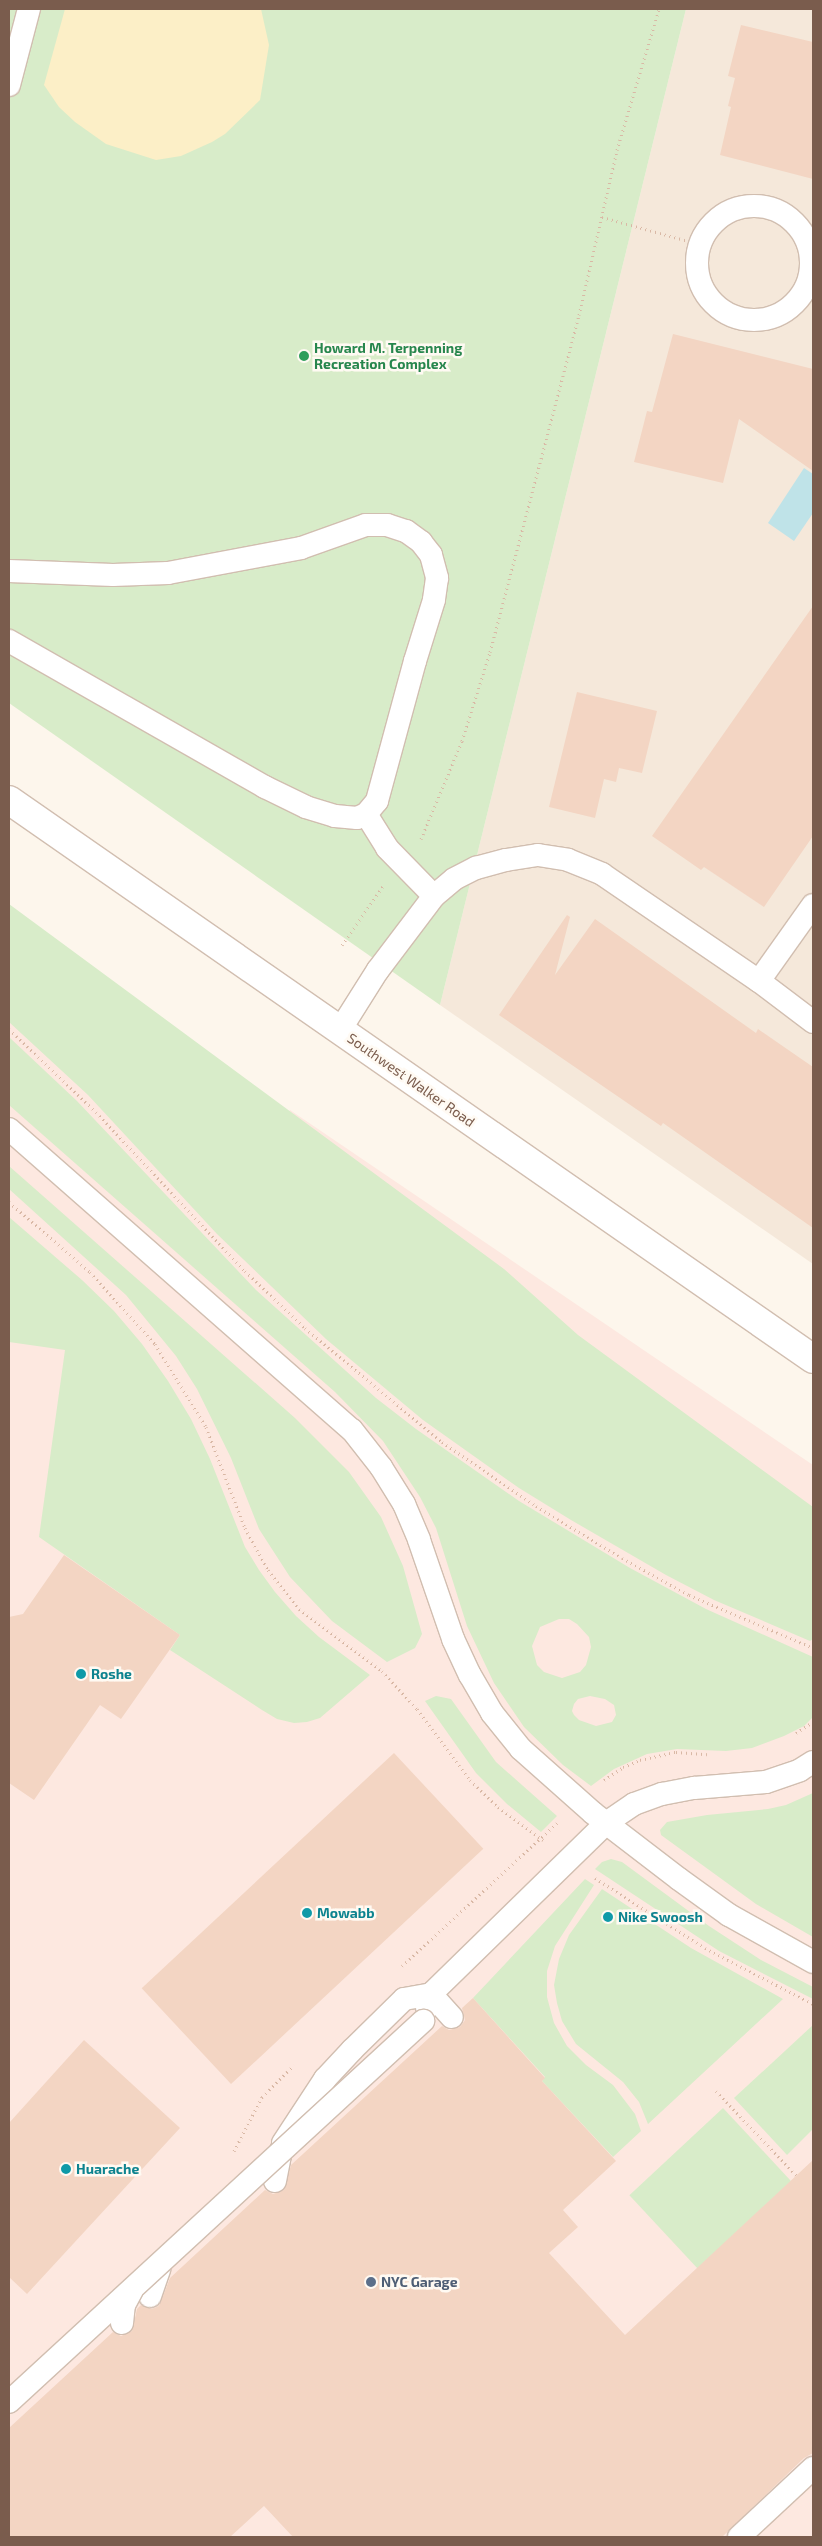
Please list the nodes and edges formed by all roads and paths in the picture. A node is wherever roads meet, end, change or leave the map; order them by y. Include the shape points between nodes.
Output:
1 (29, 9) edge
2 (659, 9) edge
3 (9, 85) edge
4 (602, 217) junction
5 (699, 244) junction
6 (812, 265) edge
7 (9, 571) edge
8 (9, 640) edge
9 (9, 800) edge
10 (366, 814) junction
11 (419, 844) dead end
12 (389, 878) dead end
13 (434, 896) junction
14 (813, 905) edge
15 (342, 945) dead end
16 (759, 981) junction
17 (813, 1022) edge
18 (9, 1029) edge
19 (340, 1030) junction
20 (9, 1129) edge
21 (9, 1202) edge
22 (813, 1359) edge
23 (813, 1648) edge
24 (813, 1762) edge
25 (606, 1823) junction
26 (546, 1843) dead end
27 (592, 1876) dead end
28 (813, 1962) edge
29 (431, 1994) junction
30 (813, 2004) edge
31 (452, 2017) dead end
32 (716, 2091) dead end
33 (281, 2151) junction
34 (796, 2176) dead end
35 (275, 2181) dead end
36 (159, 2270) junction
37 (142, 2292) junction
38 (122, 2323) dead end
39 (9, 2402) edge
40 (9, 2408) edge
41 (813, 2468) edge
42 (813, 2476) edge
43 (739, 2537) edge
44 (746, 2537) edge

1 - 3 lane
2 - 4 path
4 - 5 path
4 - 11 path via 482,678 462,741
5 - 6 lane via 711,224 730,210 753,205 776,210 795,222 808,242
5 - 6 lane via 696,263 700,283 710,300 725,313 743,319 763,320 782,313 797,301 807,284
7 - 10 lane via 168,574 300,548 366,525 387,525 406,531 421,542 431,556 437,578 434,600 378,801
8 - 10 lane via 230,768 290,799 335,816 357,818
9 - 19 main road, Southwest Walker Road
10 - 13 lane via 387,848
12 - 15 path
13 - 16 lane via 454,879 498,862 538,856 568,860 602,874
13 - 19 lane via 378,970
14 - 16 lane
16 - 17 lane
18 - 23 path via 96,1112 245,1271 305,1328 442,1442 536,1506 689,1595
19 - 22 main road, Southwest Walker Road
20 - 25 lane via 352,1430 404,1504 453,1639 492,1713 521,1749
21 - 26 path via 90,1272 155,1344 206,1427 245,1528 268,1570 300,1609 382,1671 417,1709 470,1780 498,1807
24 - 25 lane via 766,1782 662,1794 634,1804
25 - 28 lane via 729,1915
25 - 29 lane
27 - 30 path via 705,1948
29 - 31 lane
29 - 33 lane, bridge via 423,2021
29 - 36 lane via 404,1999 352,2050 325,2079 295,2127 268,2160
32 - 34 path
33 - 35 lane
33 - 37 lane, bridge
36 - 37 lane
36 - 40 lane
37 - 38 lane, bridge via 124,2306
37 - 39 lane, bridge
41 - 43 lane
42 - 44 lane

